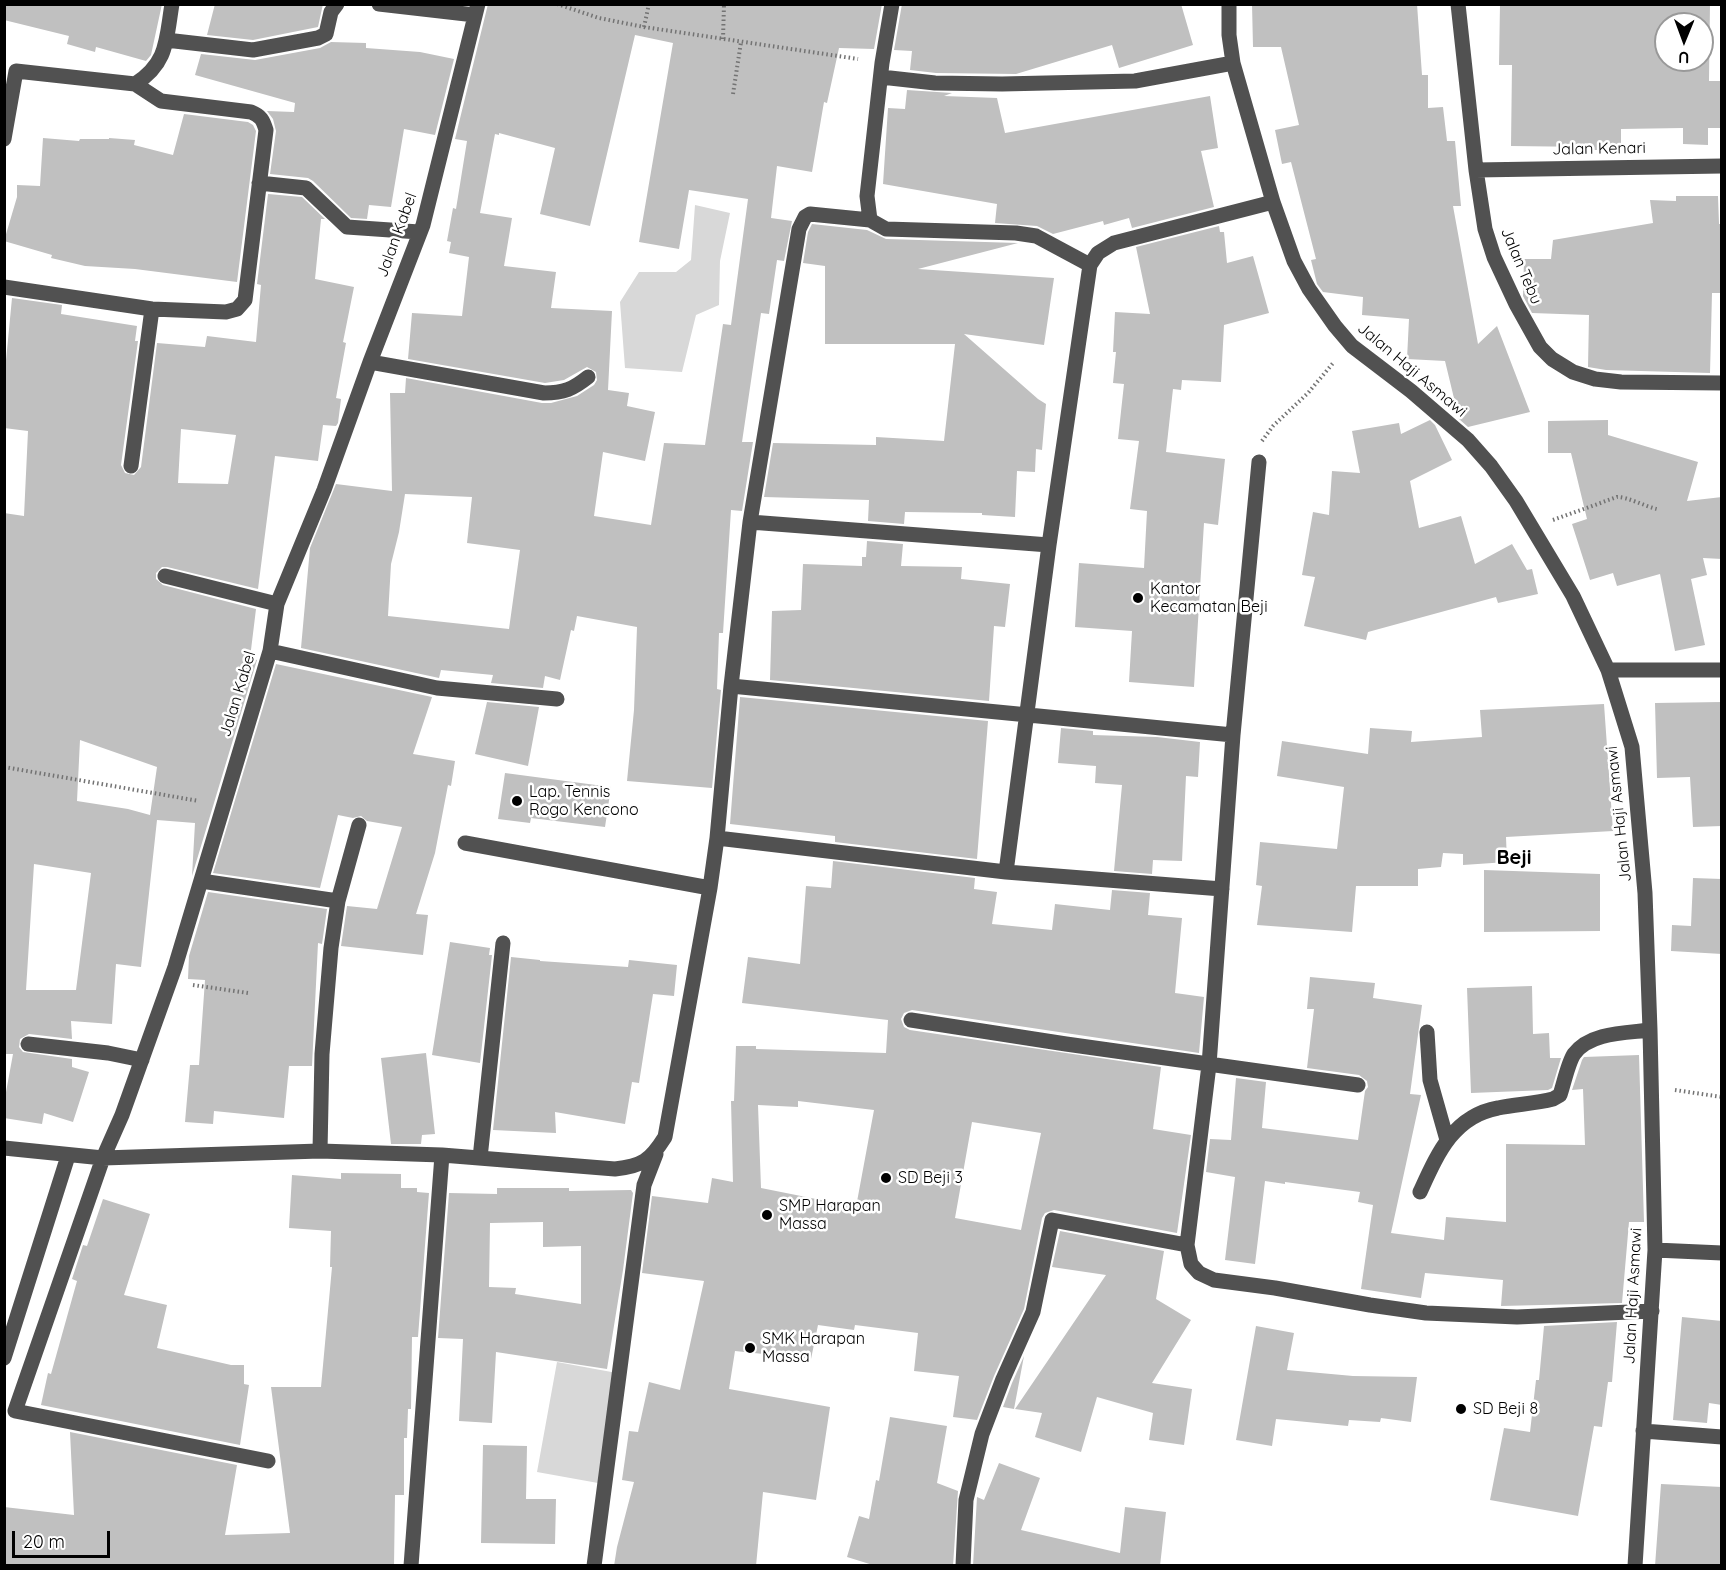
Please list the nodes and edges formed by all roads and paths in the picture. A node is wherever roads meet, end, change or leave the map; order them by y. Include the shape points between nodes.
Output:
1 (172, 4) edge
2 (337, 4) edge
3 (379, 4) edge
4 (557, 4) edge
5 (650, 4) edge
6 (724, 4) edge
7 (892, 4) edge
8 (1229, 4) edge
9 (1458, 4) edge
10 (476, 10) edge
11 (644, 27) junction
12 (723, 39) junction
13 (166, 40) junction
14 (741, 42) junction
15 (1233, 63) junction
16 (882, 70) junction
17 (10, 71) edge
18 (135, 84) junction
19 (733, 94) dead end
20 (4, 139) edge
21 (1722, 166) edge
22 (1476, 170) junction
23 (259, 183) junction
24 (1273, 202) junction
25 (870, 220) junction
26 (419, 232) junction
27 (1090, 265) junction
28 (4, 287) edge
29 (152, 309) junction
30 (1352, 346) junction
31 (370, 362) junction
32 (588, 377) dead end
33 (1722, 383) edge
34 (1259, 462) joint
35 (131, 466) dead end
36 (1657, 509) dead end
37 (750, 522) junction
38 (1532, 528) junction
39 (1049, 545) junction
40 (165, 576) dead end
41 (277, 604) junction
42 (270, 651) junction
43 (1608, 670) junction
44 (1722, 670) edge
45 (730, 686) junction
46 (557, 699) dead end
47 (1027, 715) junction
48 (1233, 735) junction
49 (4, 767) edge
50 (224, 806) junction
51 (359, 825) dead end
52 (717, 838) junction
53 (465, 843) dead end
54 (1006, 872) junction
55 (201, 881) junction
56 (710, 888) junction
57 (1222, 889) junction
58 (338, 901) junction
59 (503, 943) dead end
60 (170, 981) junction
61 (248, 993) dead end
62 (911, 1020) dead end
63 (1650, 1030) junction
64 (1427, 1032) dead end
65 (27, 1044) dead end
66 (142, 1060) junction
67 (1209, 1065) junction
68 (1358, 1085) dead end
69 (1652, 1087) junction
70 (1722, 1096) edge
71 (1448, 1140) junction
72 (4, 1148) edge
73 (658, 1149) junction
74 (320, 1151) junction
75 (442, 1155) junction
76 (68, 1156) junction
77 (103, 1158) junction
78 (480, 1158) junction
79 (1420, 1192) dead end
80 (1187, 1245) junction
81 (1655, 1250) junction
82 (1722, 1253) edge
83 (1652, 1311) junction
84 (4, 1358) edge
85 (1644, 1431) junction
86 (1722, 1437) edge
87 (268, 1461) dead end
88 (411, 1566) edge
89 (594, 1566) edge
90 (963, 1566) edge
91 (1635, 1566) edge

1 - 13 street
2 - 13 street via 326,33 318,38 253,50
3 - 10 street
4 - 11 path
5 - 11 path
6 - 12 path
7 - 16 street
8 - 15 street, Jalan Haji Asmawi
9 - 22 street, Jalan Tebu
10 - 26 street, Jalan Kabel
11 - 12 path
12 - 14 path
13 - 18 street via 162,58 149,75
14 - 16 path
14 - 19 path
15 - 16 street via 1135,81 990,84 935,82
15 - 24 street, Jalan Haji Asmawi
16 - 25 street via 867,196
17 - 18 street
17 - 20 street
18 - 23 street via 161,101 260,116 266,130
21 - 22 street, Jalan Kenari
22 - 33 street, Jalan Tebu via 1485,229 1494,257 1540,347 1552,359 1595,379
23 - 26 street via 306,188 347,227
23 - 29 street via 245,300 237,309 226,312
24 - 27 street via 1114,243 1098,253
24 - 30 street, Jalan Haji Asmawi via 1294,261 1309,289
25 - 27 street via 886,229 1016,232 1036,236
25 - 37 street via 810,214 798,229
26 - 31 street, Jalan Kabel
27 - 39 street
28 - 29 street
29 - 35 street
30 - 34 path via 1338,356 1308,393 1264,436
30 - 38 street, Jalan Haji Asmawi via 1468,440 1491,466
31 - 32 street via 544,393 561,393
31 - 41 street, Jalan Kabel
34 - 48 street
36 - 38 path via 1617,497
37 - 39 street
37 - 45 street
38 - 43 street, Jalan Haji Asmawi via 1573,596
39 - 47 street
40 - 41 street
41 - 42 street, Jalan Kabel
42 - 46 street via 437,688
42 - 50 street, Jalan Kabel
43 - 44 street
43 - 63 street, Jalan Haji Asmawi via 1632,747 1643,866
45 - 47 street
45 - 52 street
47 - 48 street
47 - 54 street
48 - 57 street
49 - 50 path
50 - 55 street, Jalan Kabel
51 - 58 street
52 - 54 street
52 - 56 street
53 - 56 street
54 - 57 street
55 - 58 street
55 - 60 street, Jalan Kabel
56 - 73 street via 665,1137
57 - 67 street
58 - 74 street via 322,1054
59 - 78 street
60 - 61 path
60 - 66 street, Jalan Kabel
62 - 67 street
63 - 69 street, Jalan Haji Asmawi
63 - 71 street via 1594,1038 1573,1055 1560,1095 1541,1102 1495,1108 1467,1119
64 - 71 street via 1430,1080
65 - 66 street
66 - 77 street, Jalan Kabel
67 - 68 street
67 - 80 street
69 - 70 path
69 - 81 street, Jalan Haji Asmawi
71 - 79 street
72 - 76 street
73 - 78 street via 641,1164 615,1169
73 - 89 street via 644,1185
74 - 75 street
74 - 77 street
75 - 78 street
75 - 88 street
76 - 77 street
76 - 84 street
77 - 87 street, Jalan Kabel via 15,1411
80 - 83 street via 1191,1264 1214,1280 1381,1307 1517,1317
80 - 90 street via 1052,1220 1033,1312 1003,1379 980,1445 966,1500
81 - 82 street
81 - 83 street, Jalan Haji Asmawi
83 - 85 street, Jalan Haji Asmawi
85 - 86 street
85 - 91 street, Jalan Haji Asmawi

